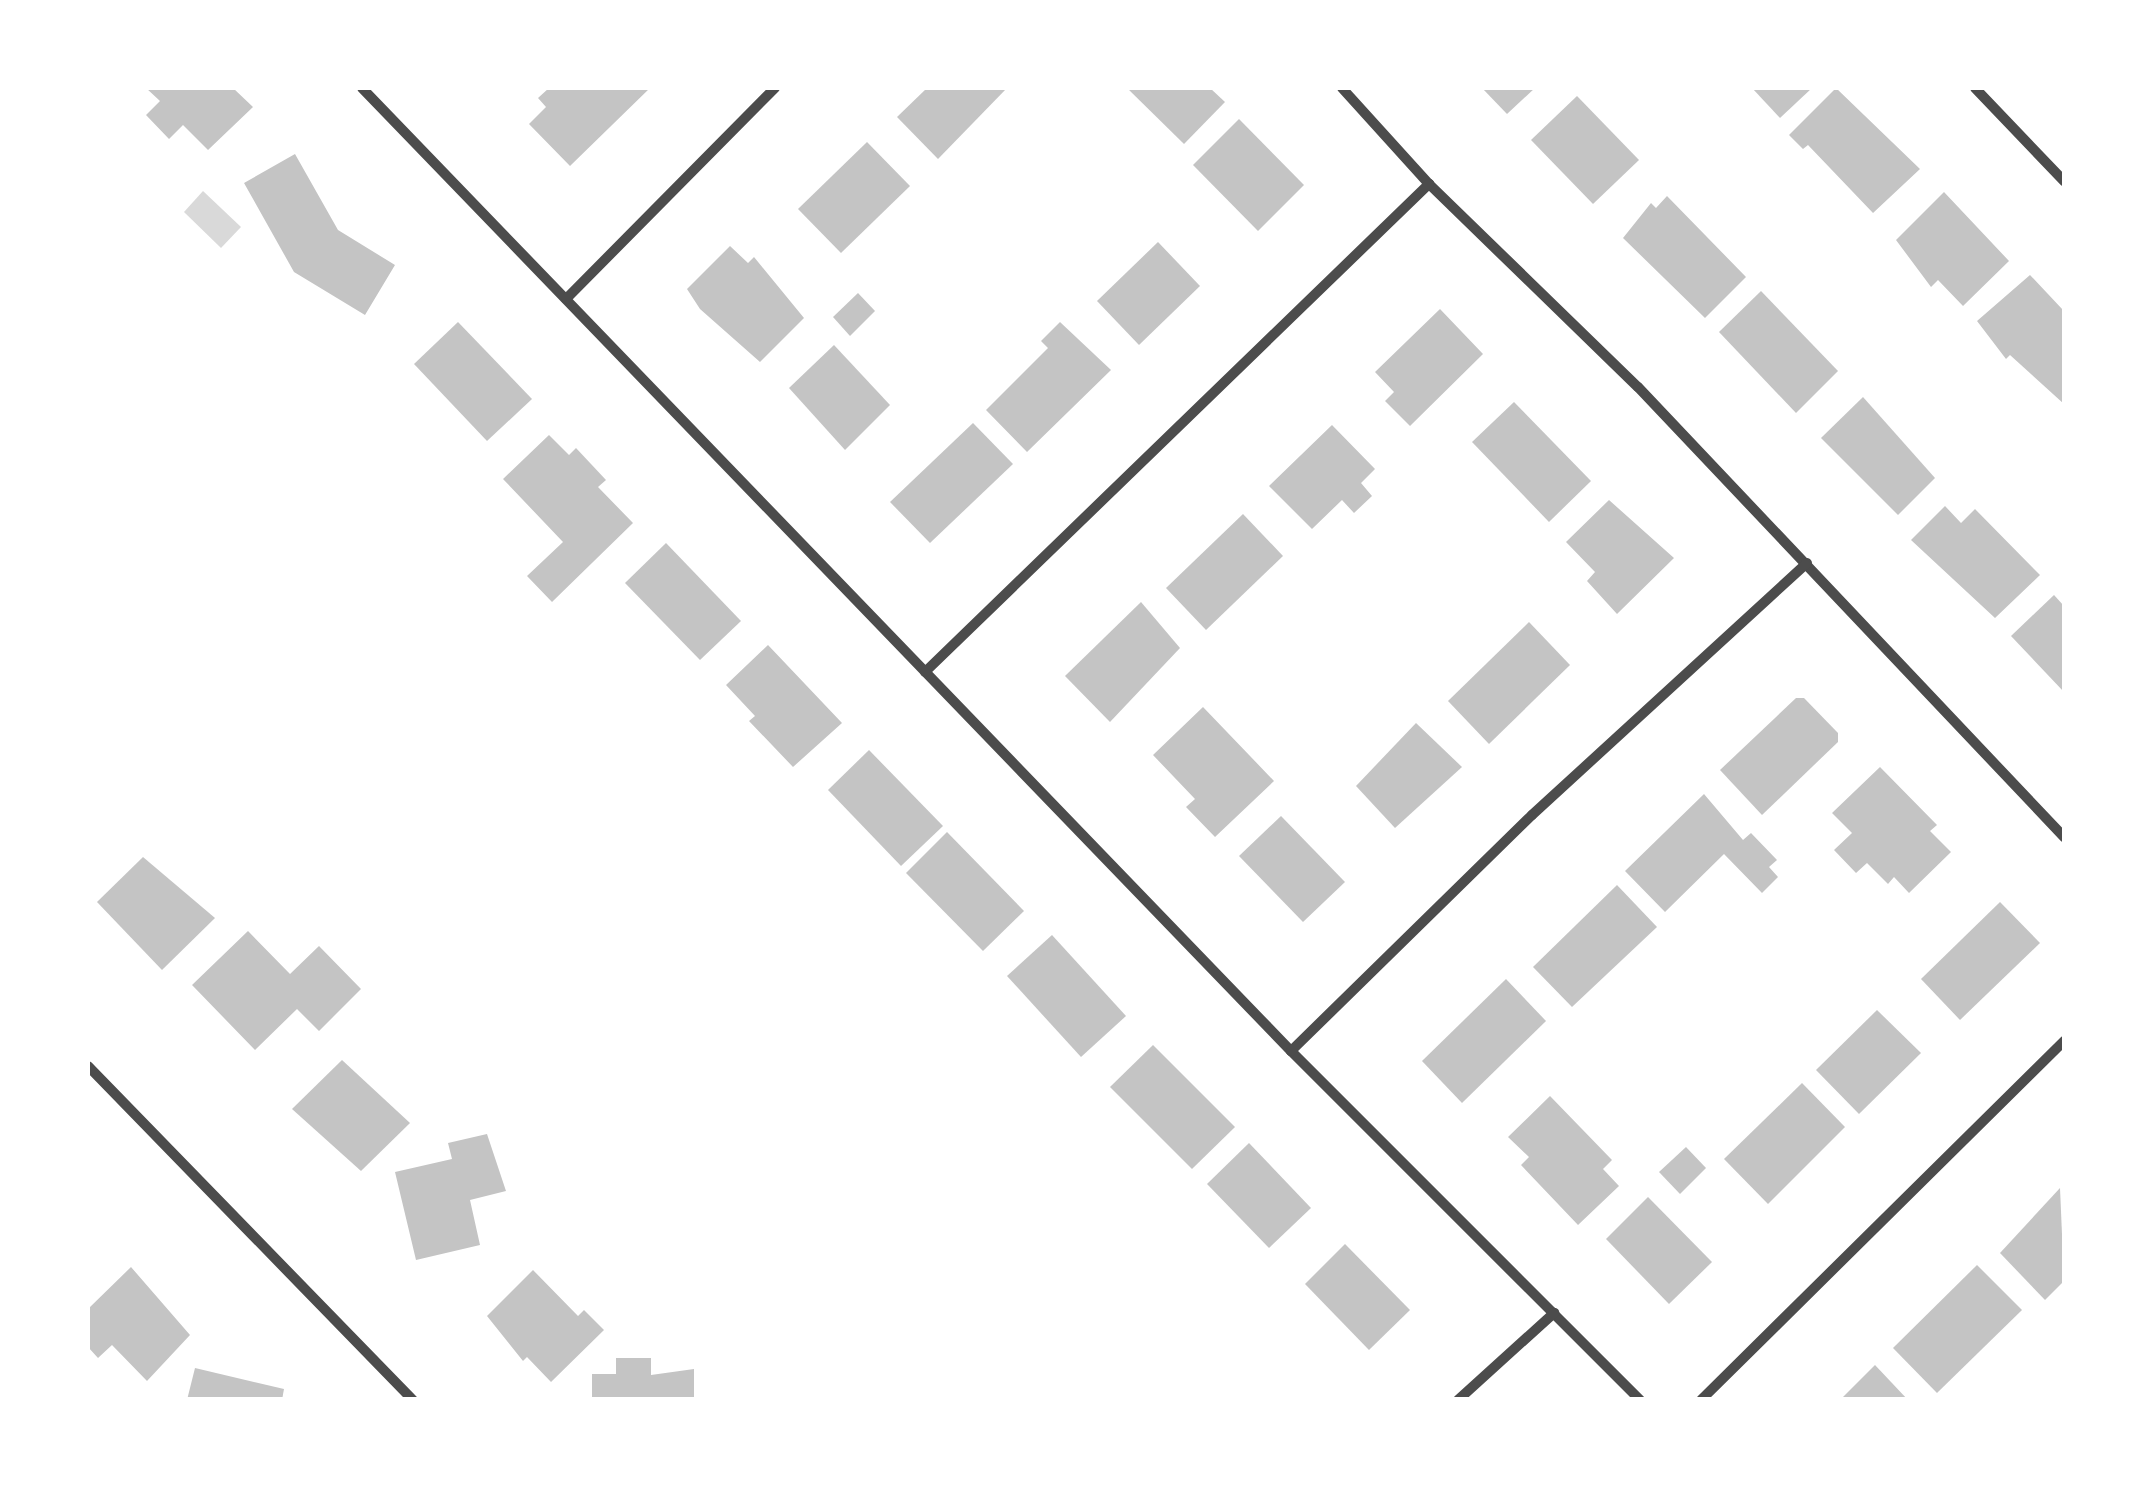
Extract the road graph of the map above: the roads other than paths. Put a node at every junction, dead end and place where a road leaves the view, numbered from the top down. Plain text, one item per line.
1 (362, 88) edge
2 (776, 88) edge
3 (1342, 88) edge
4 (1975, 88) edge
5 (2064, 180) edge
6 (1428, 184) junction
7 (566, 299) junction
8 (1807, 563) junction
9 (925, 672) junction
10 (2064, 837) edge
11 (2064, 1041) edge
12 (1290, 1051) junction
13 (88, 1066) edge
14 (1554, 1312) junction
15 (413, 1400) edge
16 (1458, 1400) edge
17 (1640, 1400) edge
18 (1701, 1400) edge

1 - 7 street
2 - 7 street
3 - 6 street
4 - 5 street
6 - 8 street
6 - 9 street
7 - 9 street
8 - 10 street
8 - 12 street
9 - 12 street
11 - 18 street
12 - 14 street
13 - 15 street
14 - 16 street
14 - 17 street

